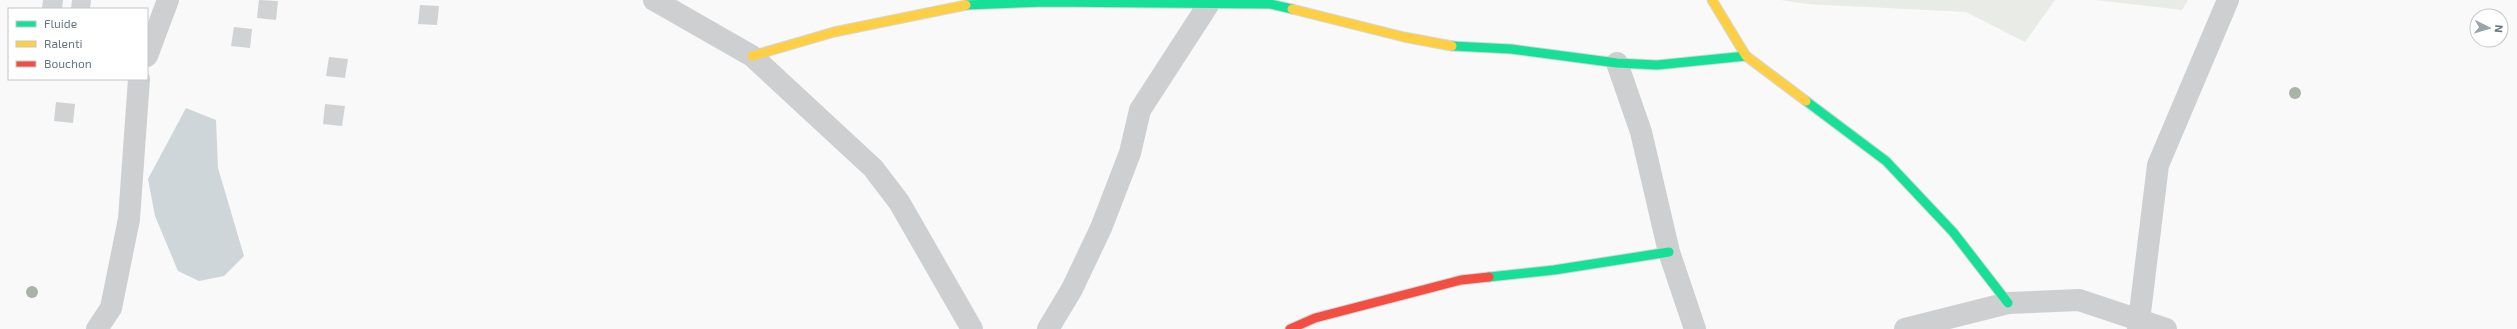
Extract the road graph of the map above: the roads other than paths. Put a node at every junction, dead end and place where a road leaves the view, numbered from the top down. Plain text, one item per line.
1 (168, 0) edge
2 (654, 0) edge
3 (1712, 0) edge
4 (2228, 0) edge
5 (1291, 4) edge
6 (1208, 5) junction
7 (148, 53) edge
8 (752, 56) junction
9 (1746, 56) junction
10 (1617, 62) junction
11 (139, 80) edge
12 (1669, 252) junction
13 (2008, 303) junction
14 (2139, 324) edge
15 (97, 329) edge
16 (972, 329) edge
17 (1048, 329) edge
18 (1290, 329) edge
19 (1695, 329) edge
20 (1906, 329) edge
21 (2166, 329) edge

1 - 7 street
2 - 8 street
3 - 9 street
4 - 14 street
5 - 6 street
5 - 10 street
6 - 8 street
6 - 17 street
8 - 16 street
9 - 10 street
9 - 13 street
10 - 12 street
11 - 15 street
12 - 18 street
12 - 19 street
13 - 14 street
13 - 20 street
14 - 21 street

